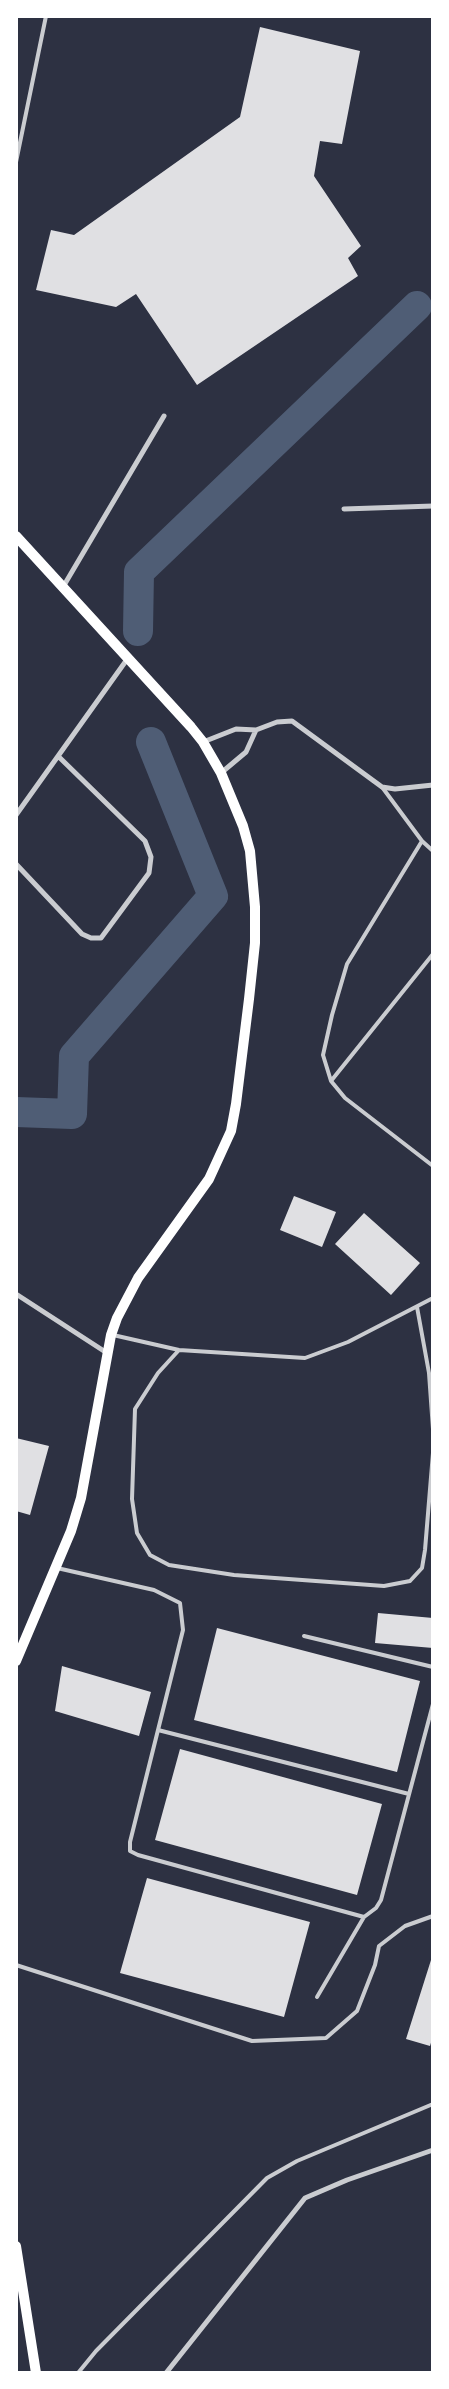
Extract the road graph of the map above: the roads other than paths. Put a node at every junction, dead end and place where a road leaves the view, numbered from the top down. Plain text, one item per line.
1 (46, 16) edge
2 (16, 162) edge
3 (164, 416) dead end
4 (433, 506) edge
5 (344, 509) dead end
6 (16, 536) edge
7 (63, 587) junction
8 (128, 658) junction
9 (256, 730) junction
10 (203, 742) junction
11 (59, 757) junction
12 (222, 773) junction
13 (433, 785) edge
14 (382, 786) junction
15 (16, 815) edge
16 (422, 841) junction
17 (433, 851) edge
18 (16, 864) edge
19 (433, 954) edge
20 (331, 1081) junction
21 (433, 1166) edge
22 (16, 1294) edge
23 (433, 1298) edge
24 (418, 1306) junction
25 (111, 1335) junction
26 (179, 1350) junction
27 (108, 1354) junction
28 (433, 1429) edge
29 (433, 1453) edge
30 (56, 1568) junction
31 (304, 1636) dead end
32 (16, 1661) edge
33 (433, 1667) edge
34 (433, 1704) edge
35 (158, 1730) junction
36 (409, 1794) junction
37 (433, 1916) edge
38 (364, 1917) junction
39 (16, 1965) edge
40 (317, 1997) dead end
41 (433, 2104) edge
42 (433, 2150) edge
43 (17, 2251) edge
44 (36, 2373) edge
45 (78, 2373) edge
46 (166, 2373) edge

1 - 2 lane
3 - 7 street
4 - 5 street
6 - 7 main road
7 - 8 main road
8 - 10 main road
8 - 11 street
9 - 10 street
9 - 12 street
9 - 14 street
10 - 12 main road
11 - 15 street
11 - 18 street
12 - 25 main road
13 - 14 street
14 - 16 lane
16 - 17 lane
16 - 20 lane
19 - 20 lane
20 - 21 lane
22 - 27 street
23 - 24 lane
24 - 26 lane
24 - 28 lane
25 - 26 lane
25 - 27 main road
26 - 29 lane
27 - 30 main road
30 - 32 main road
30 - 35 lane
31 - 33 lane
34 - 36 lane
35 - 36 lane
35 - 38 lane
36 - 38 lane
37 - 39 lane
38 - 40 lane
41 - 45 lane
42 - 46 street
43 - 44 main road

